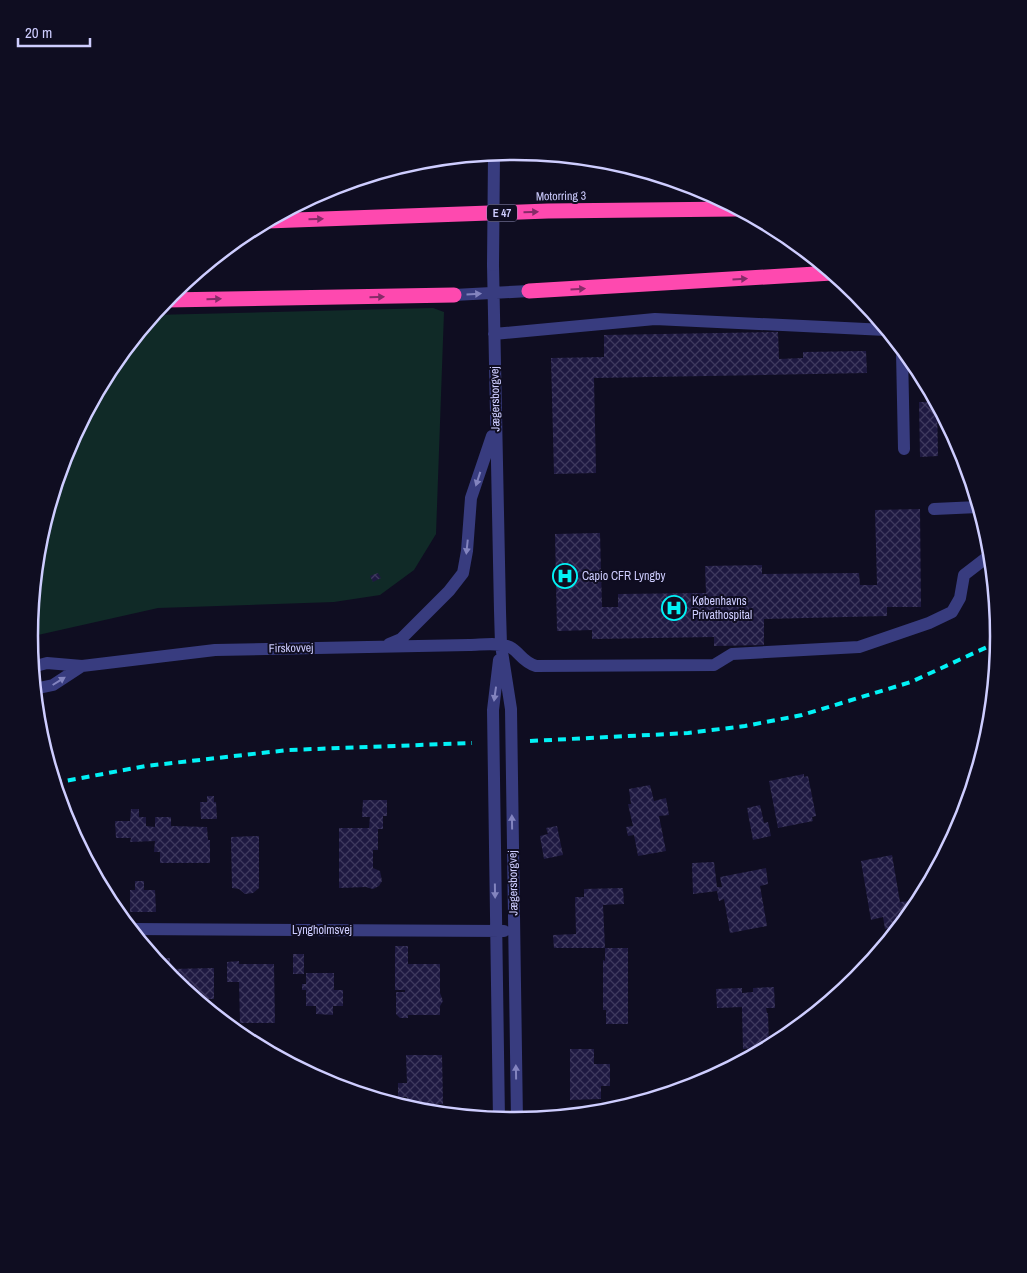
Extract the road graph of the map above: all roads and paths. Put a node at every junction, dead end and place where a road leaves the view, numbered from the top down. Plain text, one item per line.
1 (494, 161) edge
2 (722, 209) edge
3 (283, 220) edge
4 (821, 274) edge
5 (529, 292) joint
6 (493, 293) junction
7 (454, 295) joint
8 (177, 300) edge
9 (877, 330) edge
10 (494, 334) junction
11 (902, 363) edge
12 (495, 426) junction
13 (904, 449) dead end
14 (971, 507) edge
15 (934, 509) dead end
16 (983, 561) edge
17 (501, 645) junction
18 (381, 646) junction
19 (39, 665) edge
20 (82, 666) junction
21 (41, 688) edge
22 (139, 929) edge
23 (496, 931) junction
24 (514, 931) junction
25 (499, 1112) edge
26 (516, 1112) edge

1 - 6 street, Jægersborgvej, bridge
3 -> 2 highway, Motorring 3 / E 47
5 -> 4 highway
5 - 6 street
7 -> 6 street
6 - 10 street, Jægersborgvej
8 -> 7 highway
9 - 10 street
10 - 12 street, Jægersborgvej
11 - 13 street
12 - 17 street, Jægersborgvej
12 -> 18 street
14 - 15 street
16 - 17 street
17 - 18 street, Firskovvej
17 -> 23 street, Jægersborgvej
24 -> 17 street, Jægersborgvej
18 - 20 street, Firskovvej
19 - 20 street, Firskovvej
21 -> 20 street, Firskovvej
22 - 23 street, Lyngholmsvej
23 - 24 street, Lyngholmsvej
23 - 25 street, Jægersborgvej
26 -> 24 street, Jægersborgvej

